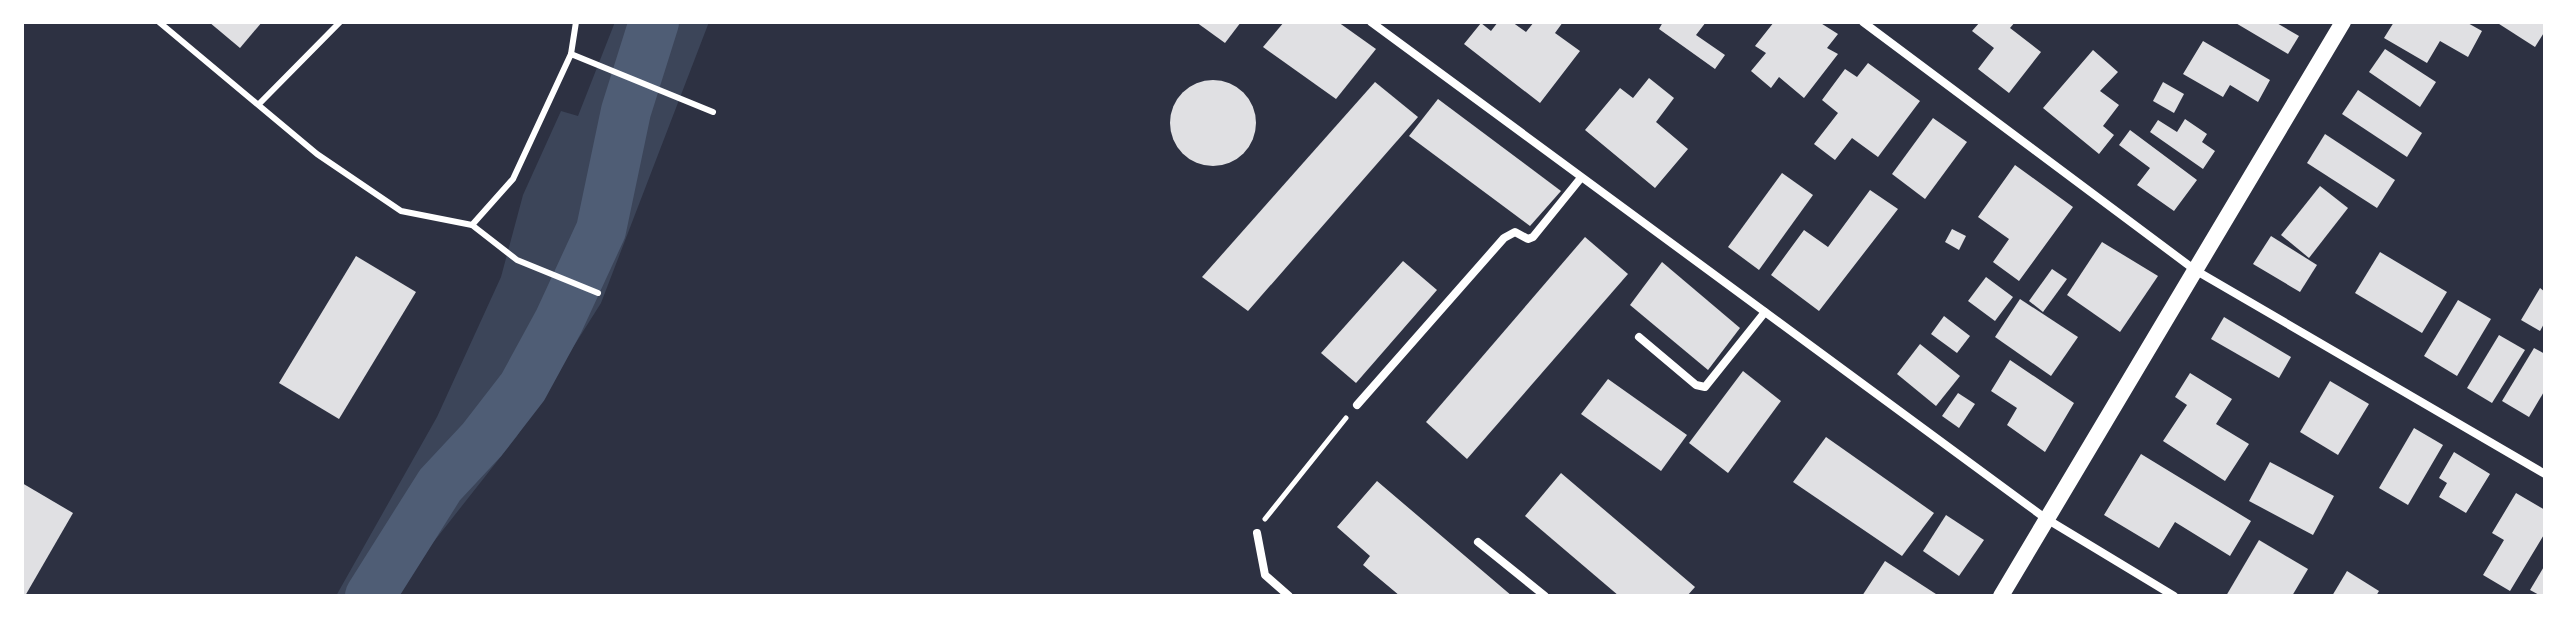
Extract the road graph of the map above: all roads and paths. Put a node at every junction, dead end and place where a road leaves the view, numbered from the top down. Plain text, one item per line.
1 (159, 22) edge
2 (340, 22) edge
3 (576, 22) edge
4 (1371, 22) edge
5 (1863, 22) edge
6 (2343, 22) edge
7 (571, 54) junction
8 (259, 104) junction
9 (713, 112) dead end
10 (1580, 179) junction
11 (472, 225) junction
12 (2195, 270) junction
13 (598, 293) dead end
14 (1765, 312) junction
15 (1639, 337) dead end
16 (1357, 405) joint
17 (2545, 474) edge
18 (2045, 518) junction
19 (1257, 533) joint
20 (1478, 542) dead end
21 (1289, 596) edge
22 (1545, 596) edge
23 (2001, 596) edge
24 (2174, 596) edge

1 - 8 lane
2 - 8 lane
3 - 7 lane
4 - 10 street
5 - 12 street
6 - 12 main road
7 - 9 lane
7 - 11 lane
8 - 11 lane
10 - 14 street
10 - 16 street
11 - 13 lane
12 - 17 street
12 - 18 main road
14 - 15 street
14 - 18 street
16 - 19 path
18 - 23 main road
18 - 24 street
19 - 21 street
20 - 22 street

